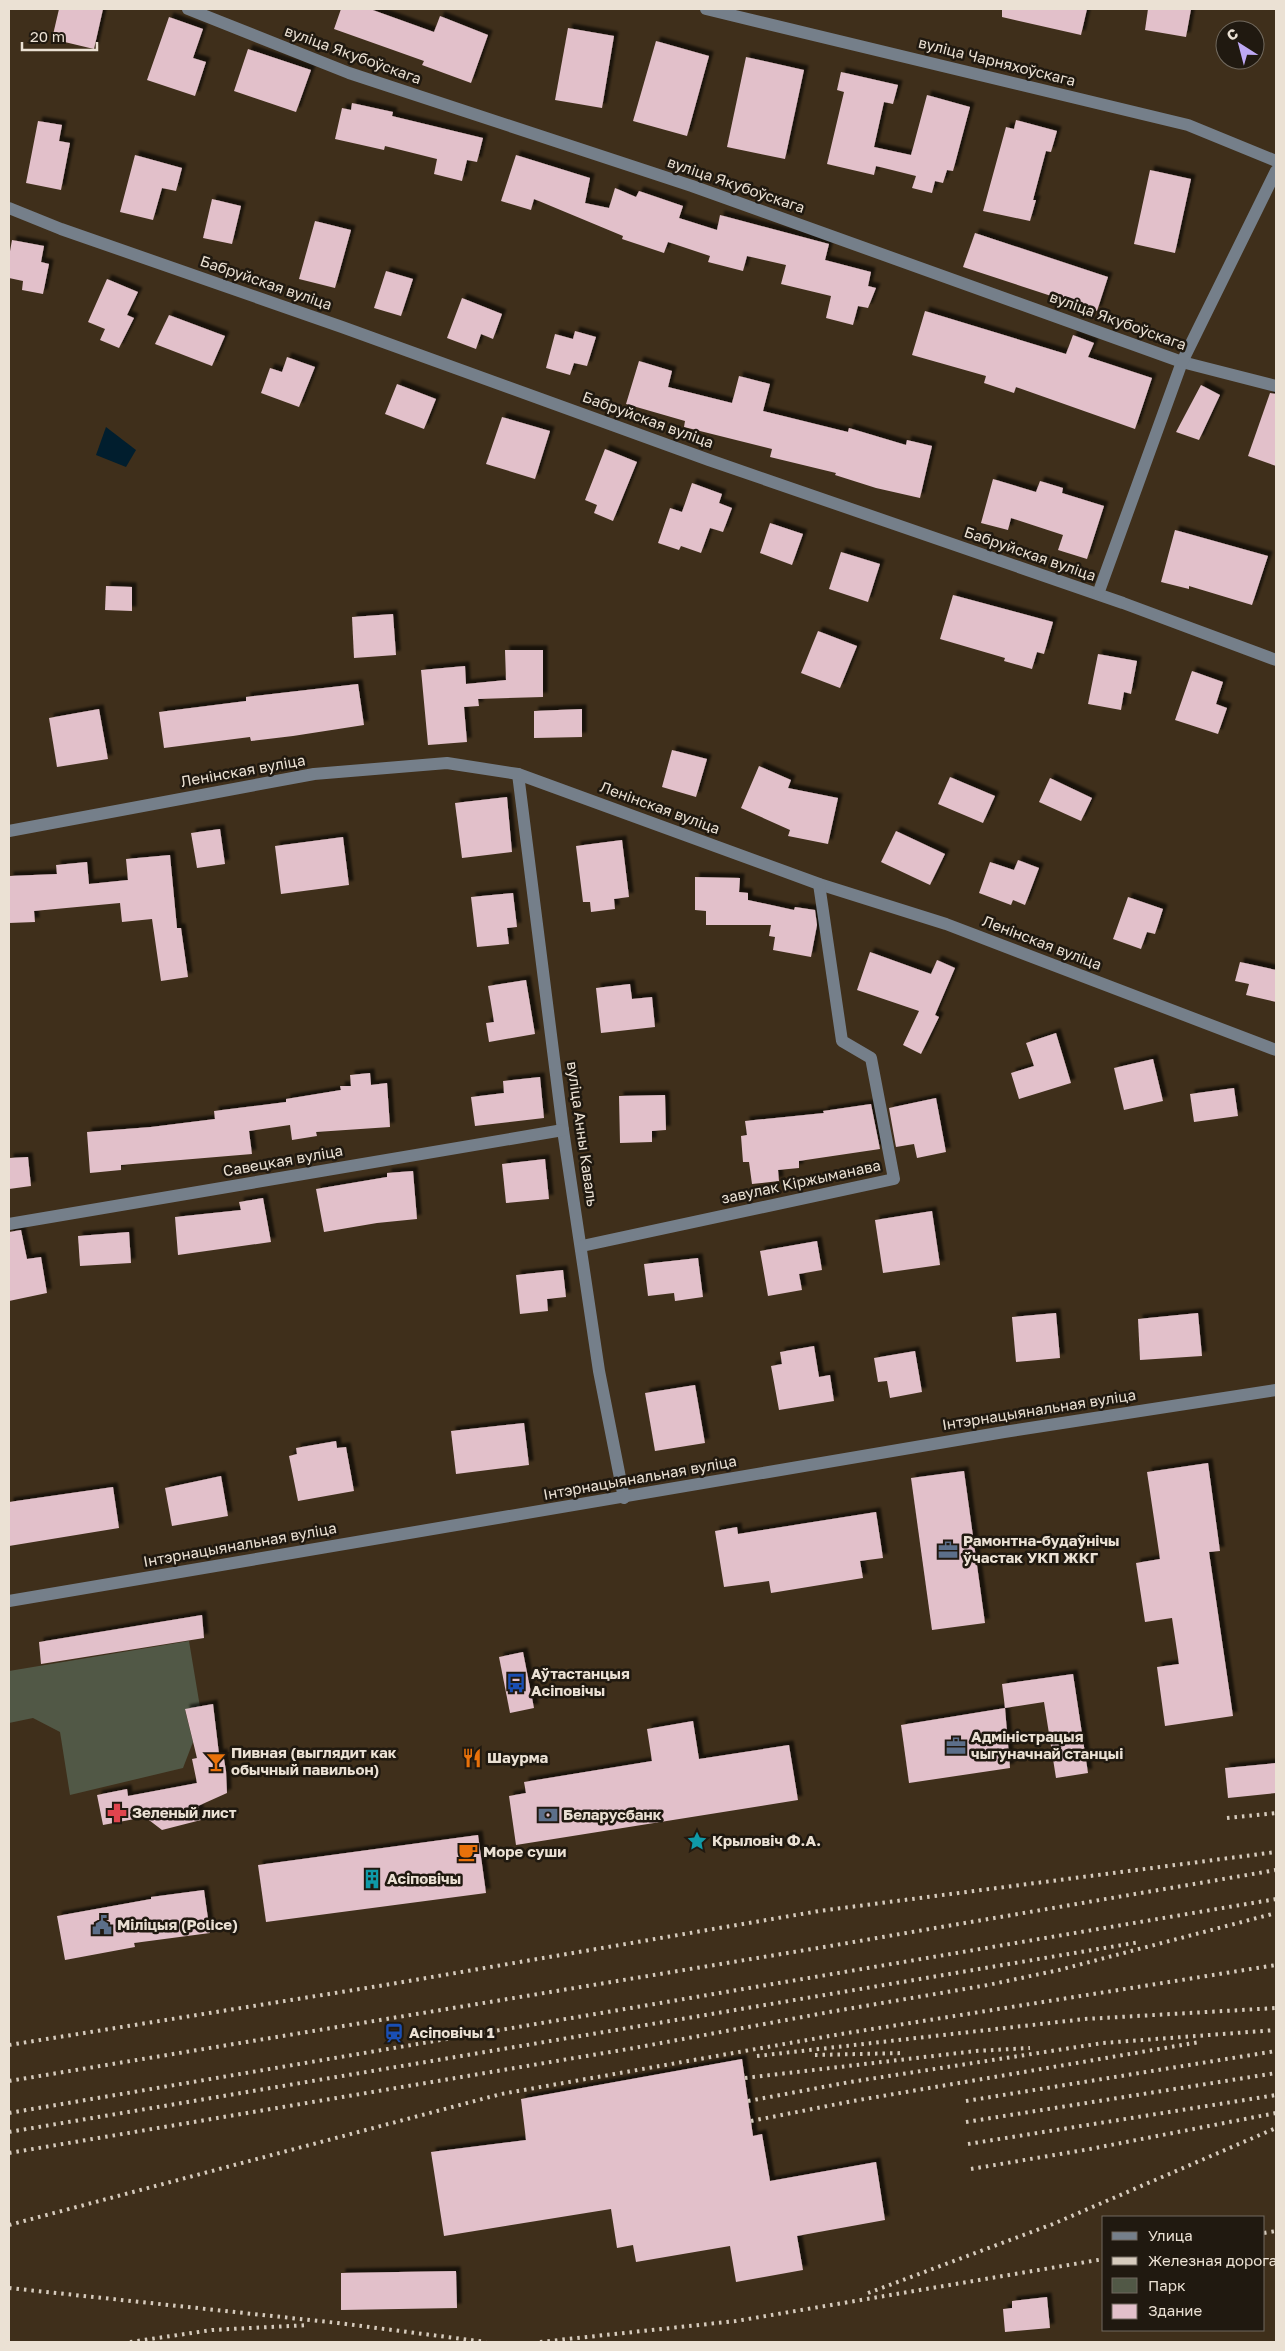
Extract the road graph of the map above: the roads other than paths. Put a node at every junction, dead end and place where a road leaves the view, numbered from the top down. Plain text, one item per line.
1 (188, 9) edge
2 (706, 9) edge
3 (1276, 161) edge
4 (1276, 171) edge
5 (9, 208) edge
6 (1182, 362) junction
7 (1276, 386) edge
8 (1098, 594) junction
9 (1276, 660) edge
10 (518, 774) junction
11 (9, 831) edge
12 (819, 884) junction
13 (1276, 1050) edge
14 (563, 1130) junction
15 (9, 1224) edge
16 (582, 1246) junction
17 (1276, 1390) edge
18 (624, 1498) junction
19 (9, 1601) edge

1 - 6 street, вуліца Якубоўскага
2 - 3 street, вуліца Чарняхоўскага
4 - 6 street
5 - 8 street, Бабруйская вуліца
6 - 7 street, вуліца Якубоўскага
6 - 8 street
8 - 9 street, Бабруйская вуліца
10 - 11 street, Ленінская вуліца
10 - 12 street, Ленінская вуліца
10 - 14 street, вуліца Анны Каваль
12 - 13 street, Ленінская вуліца
12 - 16 street, завулак Кіржыманава
14 - 15 street, Савецкая вуліца
14 - 16 street, вуліца Анны Каваль
16 - 18 street, вуліца Анны Каваль
17 - 18 street, Інтэрнацыянальная вуліца
18 - 19 street, Інтэрнацыянальная вуліца

